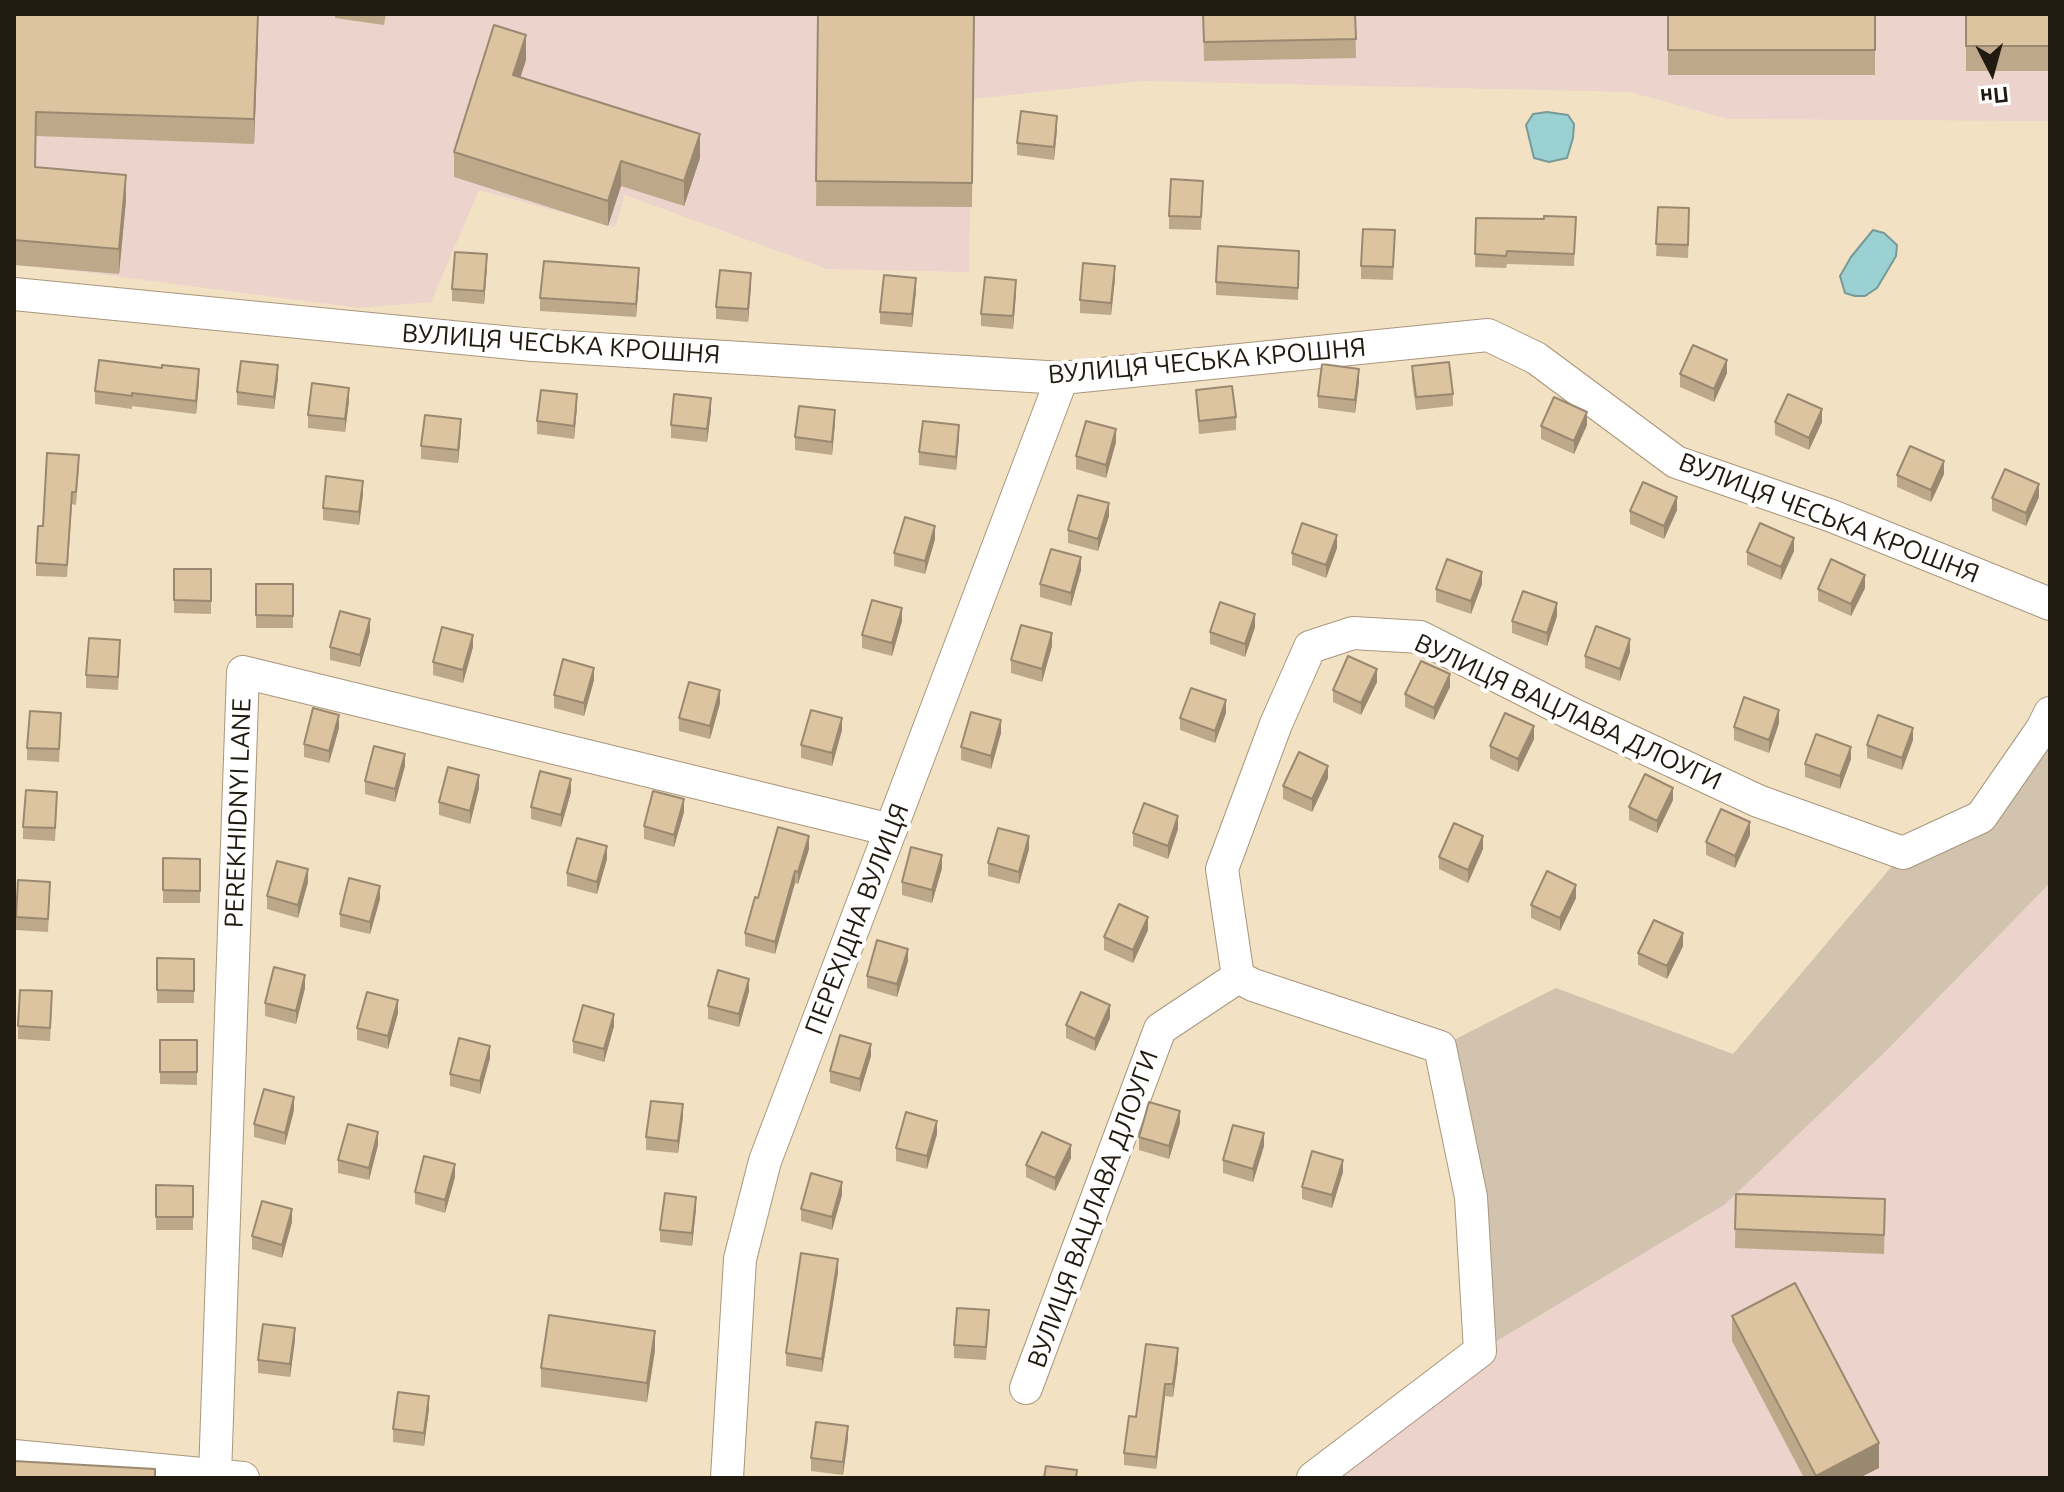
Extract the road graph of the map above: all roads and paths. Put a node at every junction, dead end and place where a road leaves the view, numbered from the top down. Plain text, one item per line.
1 (14, 294) edge
2 (1062, 378) junction
3 (2050, 604) edge
4 (2050, 713) edge
5 (891, 830) junction
6 (1238, 977) junction
7 (1026, 1388) dead end
8 (14, 1456) edge
9 (229, 1477) edge
10 (727, 1478) edge
11 (1313, 1478) edge

1 - 2 street, ВУЛИЦЯ ЧЕСЬКА КРОШНЯ
2 - 3 street, ВУЛИЦЯ ЧЕСЬКА КРОШНЯ
2 - 5 street, ПЕРЕХІДНА ВУЛИЦЯ
4 - 6 street, ВУЛИЦЯ ВАЦЛАВА ДЛОУГИ
5 - 9 street, PEREKHIDNYI LANE
5 - 10 street, ПЕРЕХІДНА ВУЛИЦЯ
6 - 7 street, ВУЛИЦЯ ВАЦЛАВА ДЛОУГИ
6 - 11 street
8 - 9 street

